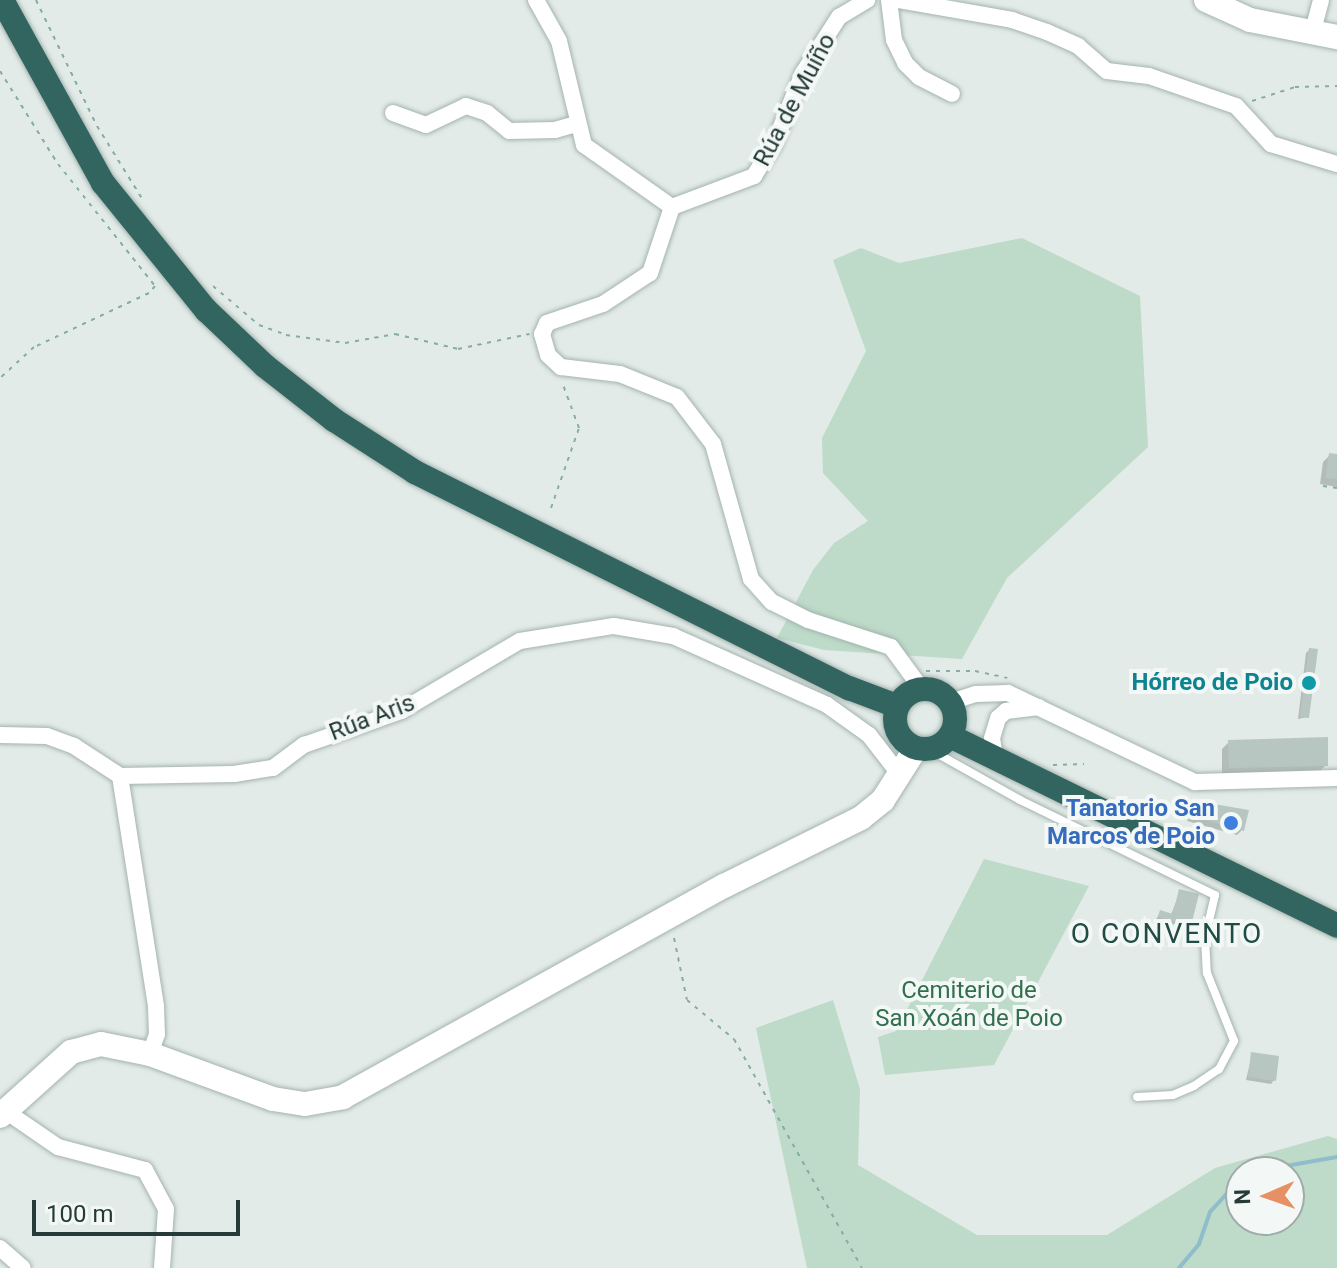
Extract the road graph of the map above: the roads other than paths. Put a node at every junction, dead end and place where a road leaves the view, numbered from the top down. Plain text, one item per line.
1 (2, 0) edge
2 (536, 0) edge
3 (867, 0) edge
4 (889, 0) edge
5 (899, 0) edge
6 (1206, 0) edge
7 (1321, 0) edge
8 (1312, 34) junction
9 (1337, 37) edge
10 (952, 94) dead end
11 (393, 113) dead end
12 (576, 124) junction
13 (1337, 164) edge
14 (672, 207) junction
15 (921, 688) junction
16 (951, 702) junction
17 (897, 706) junction
18 (1040, 706) junction
19 (0, 735) edge
20 (950, 736) junction
21 (922, 748) junction
22 (995, 759) junction
23 (900, 775) junction
24 (120, 776) junction
25 (1337, 778) edge
26 (1337, 926) edge
27 (150, 1054) junction
28 (1137, 1097) dead end
29 (4, 1114) edge
30 (0, 1248) edge
31 (23, 1268) edge
32 (162, 1268) edge

1 - 17 highway
2 - 12 street
3 - 14 street, Rúa de Muíño
4 - 10 street
5 - 13 street
6 - 8 street
7 - 8 street
8 - 9 street
11 - 12 street
12 - 14 street
14 - 15 street
15 - 16 highway
15 - 17 highway
16 - 18 street
16 - 20 highway
17 - 21 highway
18 - 22 street
18 - 25 street
19 - 24 street
20 - 21 highway
20 - 22 highway
21 - 23 street
21 - 28 lane
22 - 26 highway
23 - 24 street, Rúa Aris
23 - 27 street
24 - 27 street
27 - 29 street
29 - 32 street
30 - 31 street

